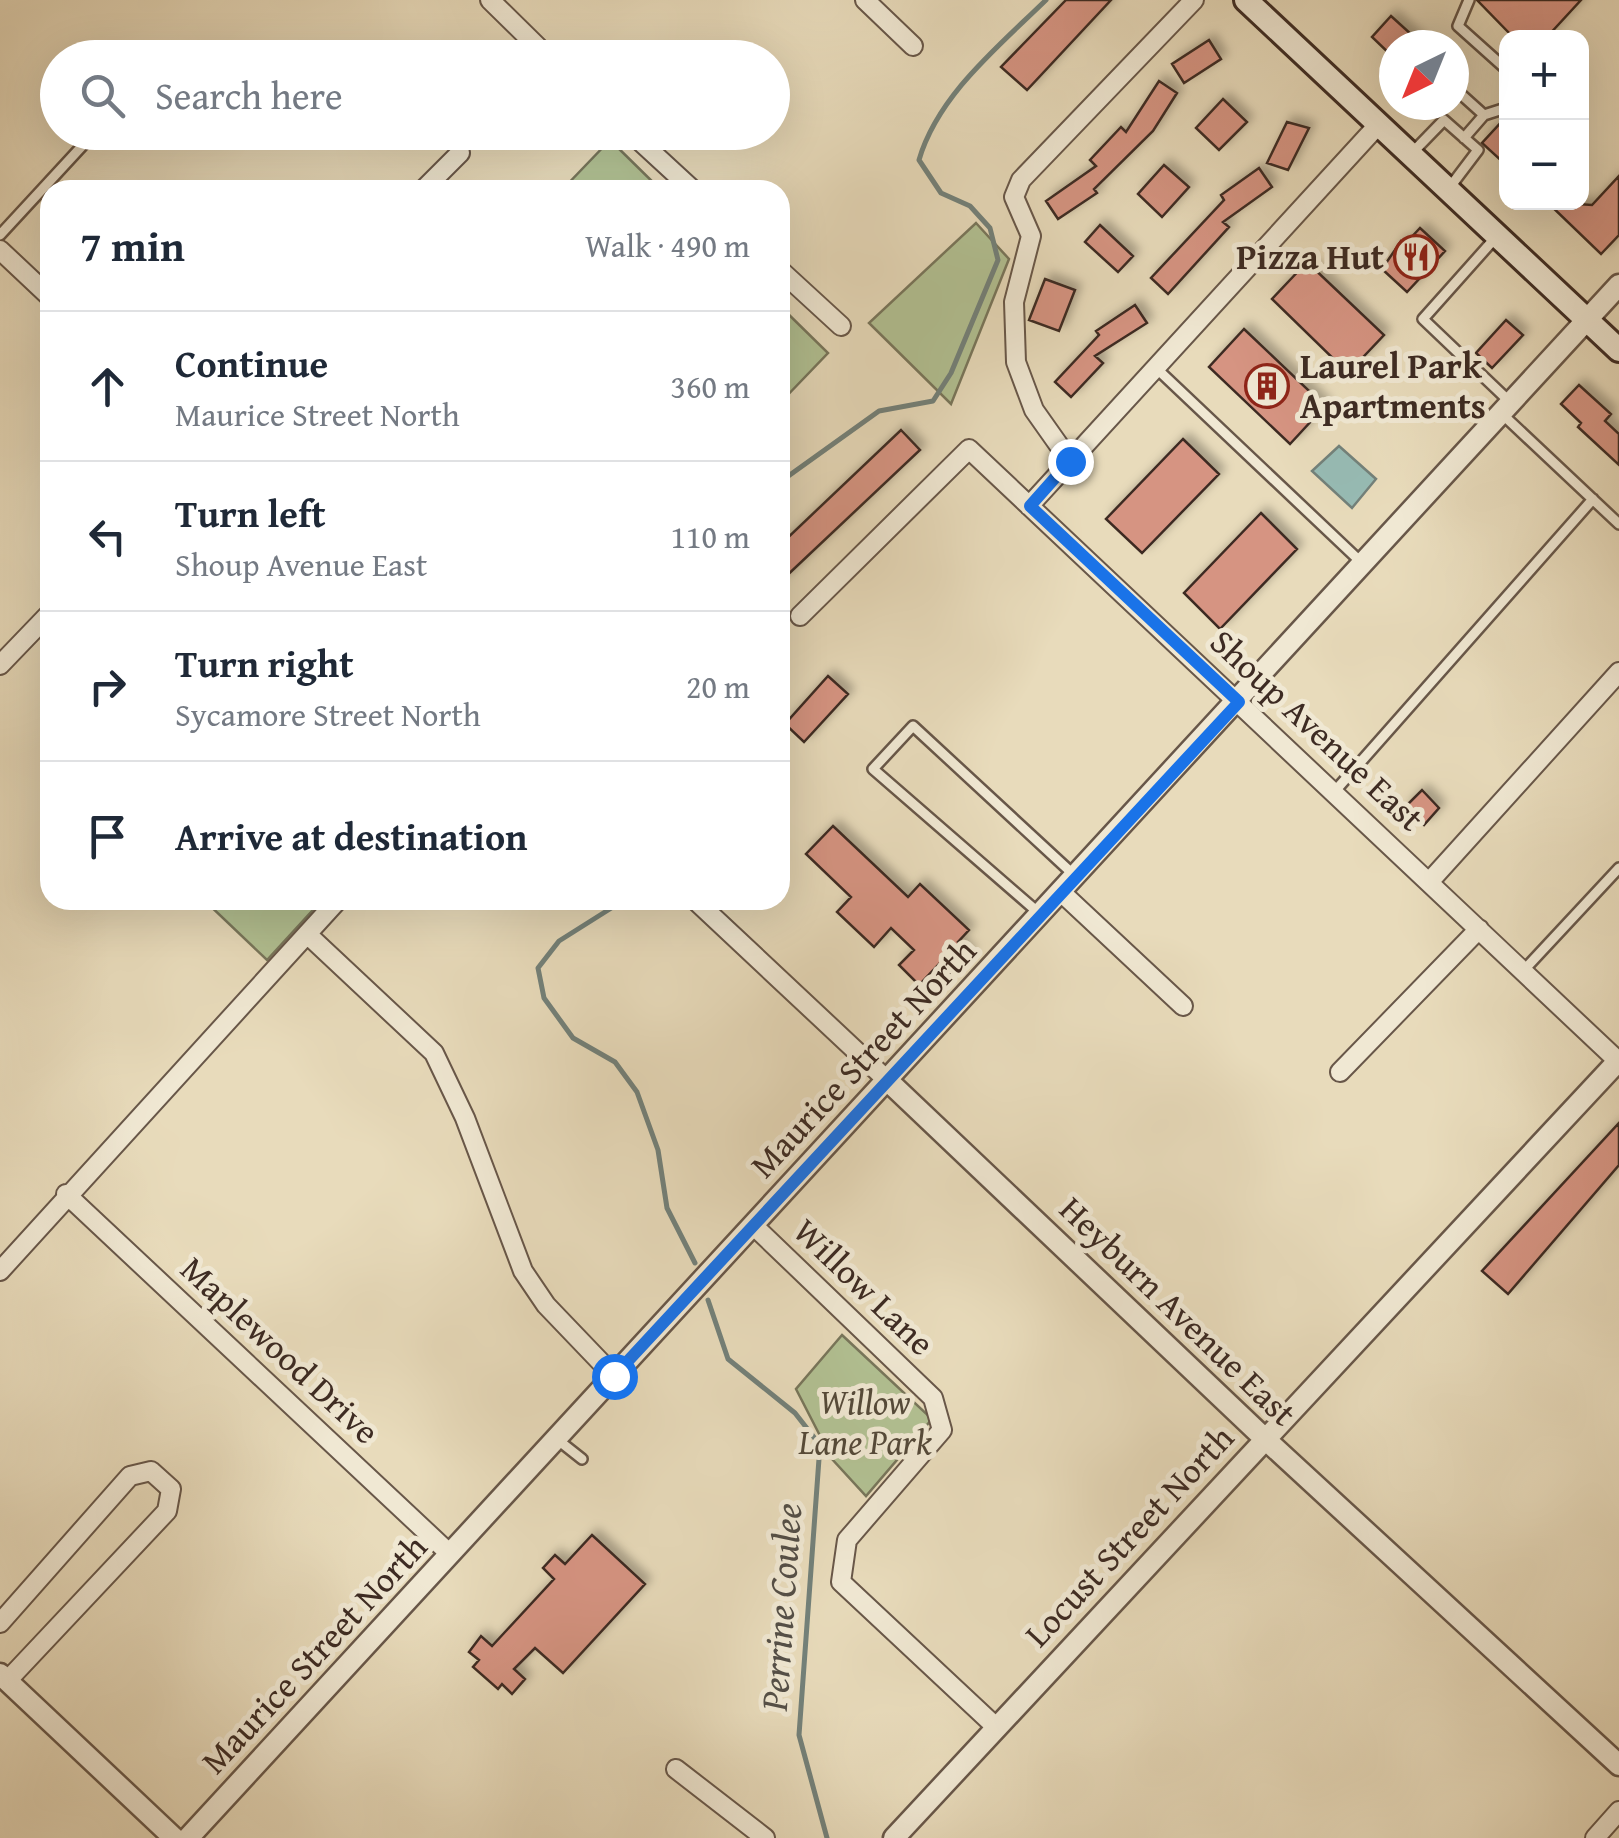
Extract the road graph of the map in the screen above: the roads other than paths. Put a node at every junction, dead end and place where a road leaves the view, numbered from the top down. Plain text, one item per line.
1 (490, 0) edge
2 (865, 0) edge
3 (1194, 0) edge
4 (1246, 0) edge
5 (1469, 0) edge
6 (531, 40) edge
7 (913, 46) dead end
8 (1499, 63) edge
9 (1469, 101) edge
10 (1499, 110) edge
11 (1484, 114) junction
12 (1378, 125) junction
13 (1464, 138) junction
14 (78, 150) edge
15 (650, 150) edge
16 (460, 153) dead end
17 (1410, 155) junction
18 (50, 180) edge
19 (433, 180) edge
20 (682, 180) edge
21 (1448, 189) junction
22 (40, 191) edge
23 (0, 235) edge
24 (1497, 236) junction
25 (0, 250) edge
26 (790, 279) edge
27 (1619, 284) edge
28 (40, 288) edge
29 (1586, 321) junction
30 (841, 326) dead end
31 (1619, 350) edge
32 (1155, 368) junction
33 (1505, 408) junction
34 (1070, 461) junction
35 (1592, 498) junction
36 (1030, 506) junction
37 (1619, 524) edge
38 (1362, 563) junction
39 (800, 616) dead end
40 (40, 623) edge
41 (0, 666) edge
42 (1619, 672) edge
43 (1239, 702) junction
44 (1335, 791) junction
45 (1619, 868) edge
46 (1430, 881) junction
47 (1068, 884) junction
48 (329, 910) edge
49 (705, 910) edge
50 (1040, 914) junction
51 (1480, 929) junction
52 (307, 934) junction
53 (1524, 970) junction
54 (1182, 1006) dead end
55 (1619, 1061) edge
56 (1340, 1072) dead end
57 (886, 1080) junction
58 (66, 1194) junction
59 (753, 1225) junction
60 (0, 1271) edge
61 (614, 1376) junction
62 (556, 1438) junction
63 (1264, 1438) junction
64 (582, 1459) dead end
65 (450, 1554) junction
66 (0, 1623) edge
67 (4, 1678) edge
68 (996, 1727) junction
69 (1619, 1765) edge
70 (676, 1769) dead end
71 (1619, 1812) edge
72 (174, 1838) edge
73 (188, 1838) edge
74 (765, 1838) edge
75 (894, 1838) edge
76 (1595, 1838) edge

1 - 6 street
2 - 7 street
3 - 34 street
4 - 12 main road
5 - 8 lane
9 - 11 lane
10 - 11 lane
11 - 13 lane
12 - 17 main road
12 - 32 street
13 - 17 lane
13 - 21 lane
14 - 18 lane
15 - 20 street
16 - 19 street
17 - 21 main road
21 - 24 main road
22 - 23 lane
24 - 29 main road
24 - 33 lane
25 - 28 street
26 - 30 street
27 - 29 street, Maurice Street North
29 - 31 main road
29 - 33 street, Maurice Street North
32 - 34 street
32 - 38 lane
33 - 35 lane
33 - 38 street, Maurice Street North
34 - 36 street
35 - 37 lane
35 - 44 lane
36 - 39 street, Shoup Avenue East
36 - 43 street, Shoup Avenue East
38 - 43 street, Maurice Street North
40 - 41 street
42 - 46 street
43 - 44 street, Shoup Avenue East
43 - 47 street, Maurice Street North
44 - 46 street, Shoup Avenue East
45 - 53 lane
46 - 51 street, Shoup Avenue East
47 - 50 street, Maurice Street North
47 - 50 lane
47 - 54 street
48 - 52 street
49 - 57 street, Heyburn Avenue East
50 - 57 street, Maurice Street North
51 - 53 street, Shoup Avenue East
51 - 56 street
52 - 58 street
52 - 61 street
53 - 55 street, Shoup Avenue East
55 - 63 street, Locust Street North
57 - 59 street, Maurice Street North
57 - 63 street, Heyburn Avenue East
58 - 60 street
58 - 65 street, Maplewood Drive
59 - 61 street, Maurice Street North
59 - 68 street, Willow Lane
61 - 62 street, Maurice Street North
62 - 64 lane
62 - 65 street, Maurice Street North
63 - 68 street, Locust Street North
63 - 69 street, Heyburn Avenue East
65 - 73 street, Maurice Street North
66 - 67 street
67 - 72 street
68 - 75 street, Locust Street North
70 - 74 street
71 - 76 street

